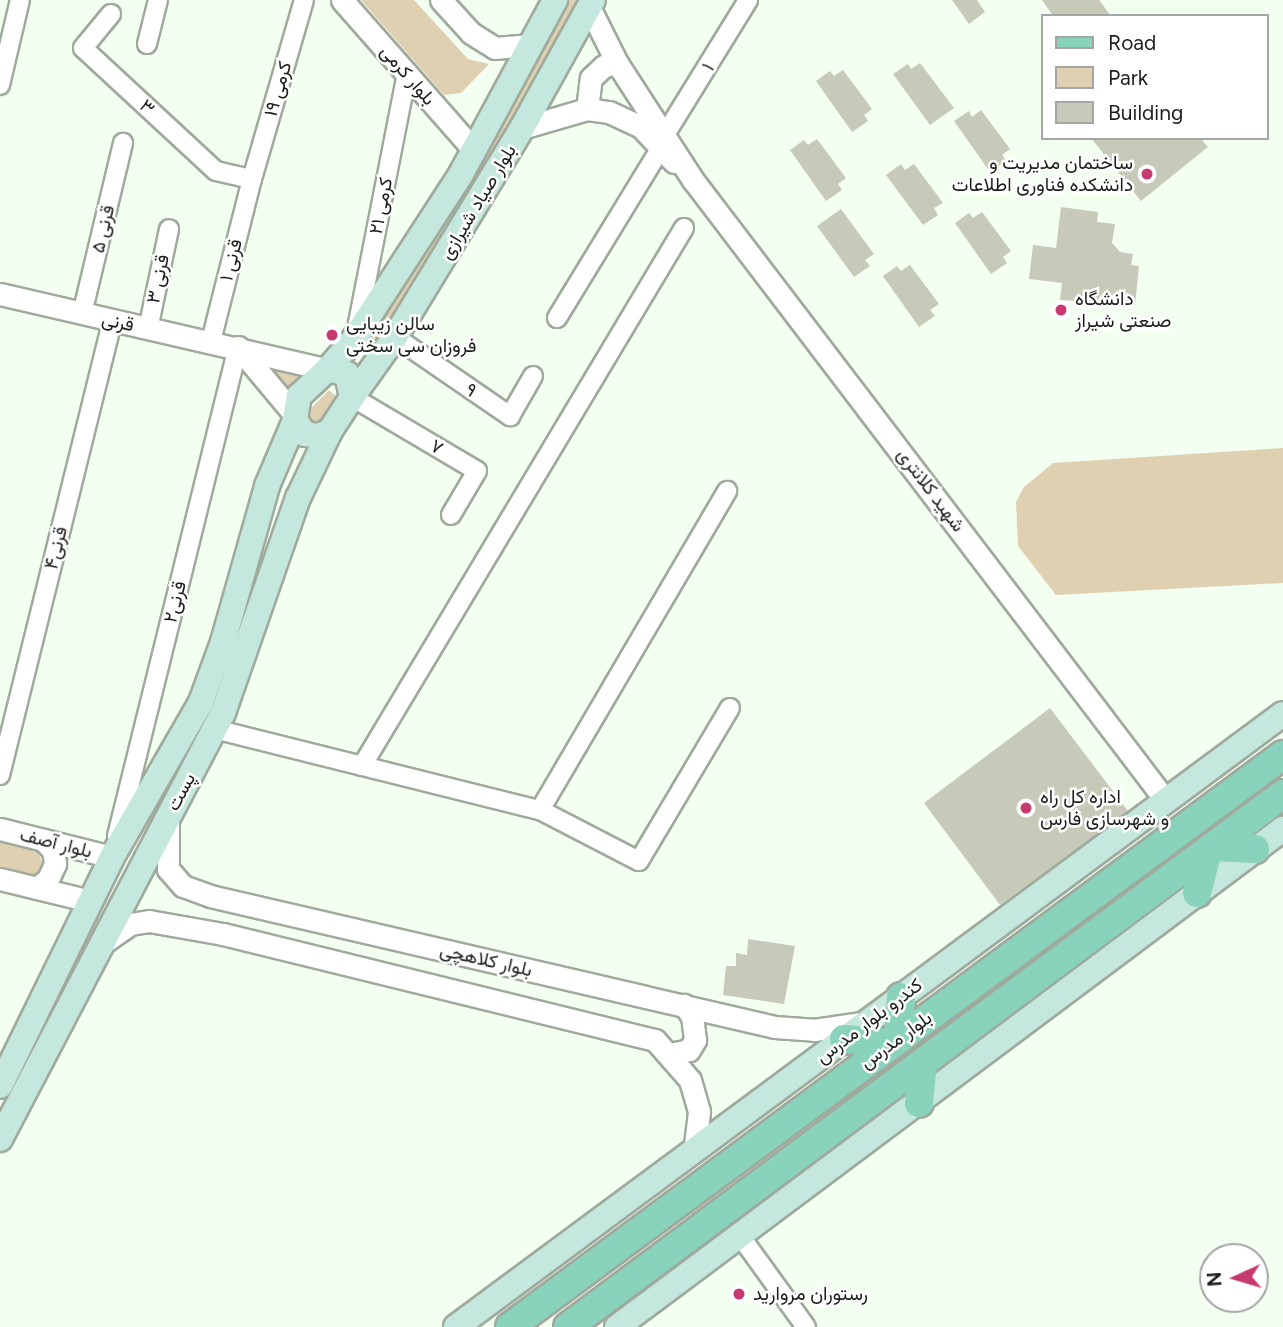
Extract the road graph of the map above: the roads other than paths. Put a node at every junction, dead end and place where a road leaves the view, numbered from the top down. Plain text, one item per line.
1 (158, 0) edge
2 (304, 0) edge
3 (342, 0) edge
4 (441, 0) edge
5 (555, 0) edge
6 (748, 0) edge
7 (19, 1) edge
8 (591, 3) edge
9 (111, 14) dead end
10 (147, 44) dead end
11 (531, 45) junction
12 (617, 63) junction
13 (407, 74) junction
14 (0, 85) edge
15 (587, 109) junction
16 (522, 128) junction
17 (663, 141) junction
18 (123, 143) dead end
19 (474, 150) junction
20 (252, 179) junction
21 (684, 228) dead end
22 (169, 229) dead end
23 (0, 294) edge
24 (82, 314) junction
25 (557, 318) dead end
26 (112, 322) junction
27 (148, 328) junction
28 (355, 339) junction
29 (211, 341) junction
30 (238, 347) junction
31 (388, 347) junction
32 (326, 369) junction
33 (533, 376) dead end
34 (352, 397) junction
35 (295, 417) junction
36 (330, 431) junction
37 (267, 486) junction
38 (727, 491) dead end
39 (298, 498) junction
40 (451, 515) dead end
41 (730, 708) dead end
42 (1283, 714) edge
43 (214, 729) junction
44 (1283, 755) edge
45 (362, 766) junction
46 (0, 775) edge
47 (1283, 794) edge
48 (1166, 801) junction
49 (540, 810) junction
50 (169, 814) junction
51 (0, 829) edge
52 (1283, 829) edge
53 (43, 840) junction
54 (1210, 849) junction
55 (1255, 849) junction
56 (111, 857) junction
57 (0, 879) edge
58 (37, 888) junction
59 (1197, 893) junction
60 (220, 898) junction
61 (90, 901) junction
62 (210, 931) junction
63 (103, 943) junction
64 (901, 997) junction
65 (684, 1005) junction
66 (36, 1013) junction
67 (868, 1022) junction
68 (61, 1027) junction
69 (844, 1040) junction
70 (895, 1041) junction
71 (669, 1054) junction
72 (923, 1062) junction
73 (0, 1086) edge
74 (868, 1103) junction
75 (913, 1107) junction
76 (0, 1139) edge
77 (694, 1151) junction
78 (643, 1228) junction
79 (741, 1237) junction
80 (665, 1255) junction
81 (456, 1327) edge
82 (510, 1327) edge
83 (568, 1327) edge
84 (617, 1327) edge
85 (806, 1327) edge

1 - 10 street
2 - 20 street, کرمی ۱۹
3 - 13 street, بلوار کرمی
4 - 11 street
5 - 11 main road, بلوار صیاد شیرازی
6 - 17 street, ۱
7 - 14 street
8 - 12 street
8 - 16 main road, بلوار صیاد شیرازی
9 - 20 street, ۳
11 - 19 main road, بلوار صیاد شیرازی
12 - 15 street
12 - 17 street
13 - 19 street, بلوار کرمی
13 - 28 street, کرمی ۲۱
15 - 16 street
15 - 17 street
16 - 31 main road, بلوار صیاد شیرازی
17 - 25 street, ۱
17 - 48 street, شهید کلانتری
18 - 24 street, قرنی ۵
19 - 28 main road, بلوار صیاد شیرازی
20 - 29 street, قرنی ۱
21 - 45 street
22 - 27 street, قرنی ۳
23 - 24 street, قرنی
24 - 26 street, قرنی
26 - 27 street, قرنی
26 - 46 street, قرنی۴
27 - 29 street, قرنی
28 - 31 main road
28 - 32 main road, بلوار صیاد شیرازی
29 - 30 street, قرنی
30 - 32 street, قرنی
30 - 35 street
30 - 56 street, قرنی۲
31 - 33 street, ۹
31 - 34 main road, بلوار صیاد شیرازی
32 - 34 main road
32 - 35 main road
34 - 36 main road
34 - 40 street, ۷
35 - 36 main road
35 - 37 main road, پست
36 - 39 main road, پست
37 - 39 main road
37 - 56 main road, پست
38 - 49 street
39 - 43 main road, پست
41 - 49 street
42 - 48 main road, کندرو بلوار مدرس
43 - 45 street
43 - 50 main road, پست
44 - 70 main road, بلوار مدرس
45 - 49 street
47 - 54 main road, بلوار مدرس
48 - 64 main road, کندرو بلوار مدرس
50 - 60 street, بلوار کلاهچی
50 - 63 main road, پست
51 - 53 street, بلوار آصف
52 - 55 main road
53 - 56 street, بلوار آصف
53 - 58 street
54 - 55 main road
54 - 59 main road
54 - 72 main road, بلوار مدرس
55 - 59 main road
56 - 61 main road, پست
57 - 58 street
58 - 61 street
59 - 75 main road
60 - 62 street
60 - 65 street, بلوار کلاهچی
61 - 66 main road, پست
62 - 63 street, بلوار کلاهچی
62 - 71 street, بلوار کلاهچی
63 - 68 main road, پست
64 - 67 main road, کندرو بلوار مدرس
64 - 70 main road
65 - 67 street, بلوار کلاهچی
65 - 71 street
66 - 68 main road
66 - 73 main road, پست
67 - 69 main road, کندرو بلوار مدرس
68 - 76 main road, پست
69 - 70 main road
69 - 77 main road, کندرو بلوار مدرس
70 - 78 main road, بلوار مدرس
71 - 77 street, بلوار کلاهچی
72 - 74 main road, بلوار مدرس
72 - 75 main road
74 - 75 main road
74 - 80 main road, بلوار مدرس
75 - 79 main road
77 - 81 main road, کندرو بلوار مدرس
78 - 80 main road
78 - 82 main road, بلوار مدرس
79 - 84 main road
79 - 85 street
80 - 83 main road, بلوار مدرس

